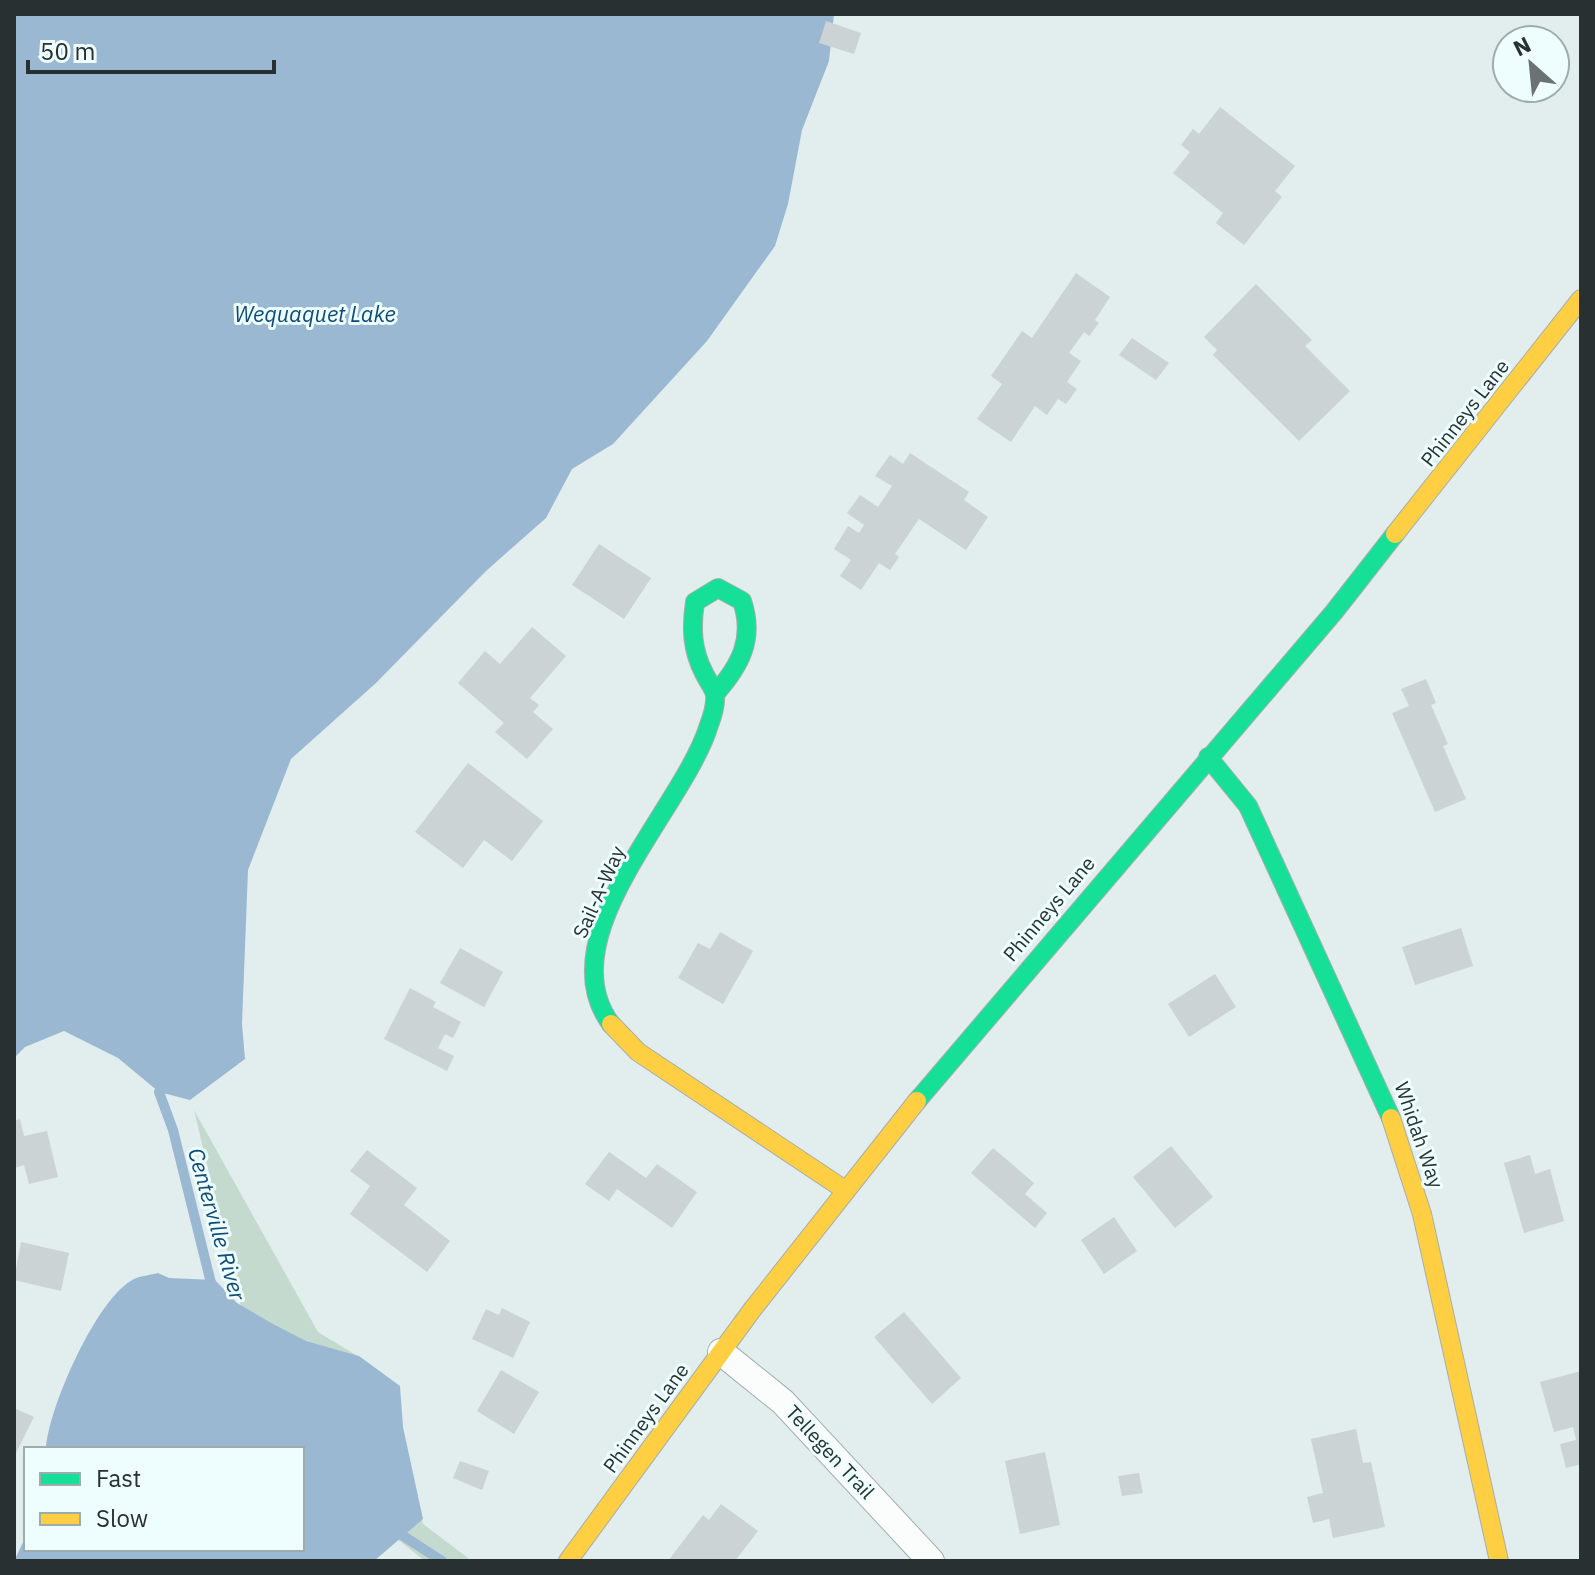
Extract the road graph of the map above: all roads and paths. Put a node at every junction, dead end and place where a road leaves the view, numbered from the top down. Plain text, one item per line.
1 (1581, 299) edge
2 (715, 694) junction
3 (1208, 757) junction
4 (845, 1190) junction
5 (721, 1352) junction
6 (568, 1561) edge
7 (931, 1561) edge
8 (1499, 1561) edge

1 - 3 street, Phinneys Lane
2 - 2 street, Sail-A-Way
2 - 4 street, Sail-A-Way
3 - 4 street, Phinneys Lane
3 - 8 street, Whidah Way
4 - 5 street, Phinneys Lane
5 - 6 street, Phinneys Lane
5 - 7 street, Tellegen Trail

